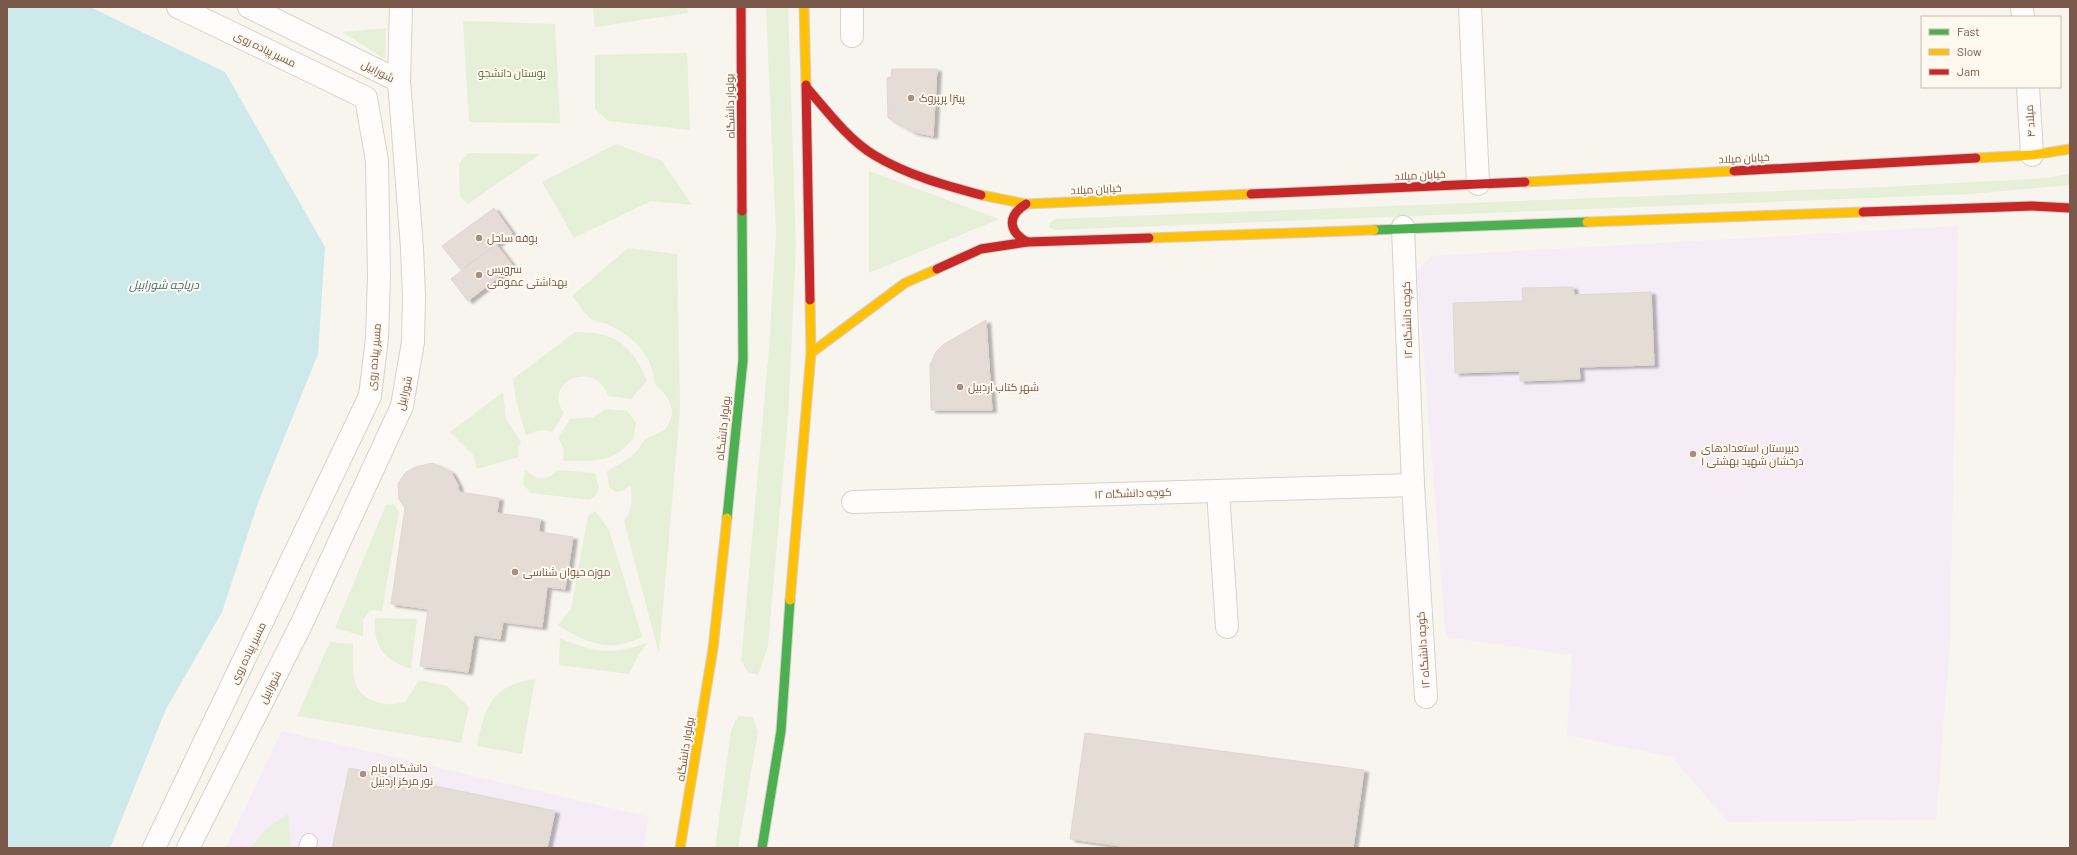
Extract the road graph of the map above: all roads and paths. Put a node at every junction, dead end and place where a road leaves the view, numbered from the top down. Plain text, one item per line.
1 (178, 7) edge
2 (249, 7) edge
3 (401, 7) edge
4 (741, 7) edge
5 (804, 7) edge
6 (852, 7) edge
7 (1470, 7) edge
8 (852, 36) dead end
9 (399, 81) junction
10 (806, 88) junction
11 (2028, 88) edge
12 (2070, 149) edge
13 (2032, 155) junction
14 (1478, 184) junction
15 (1026, 204) junction
16 (2070, 208) edge
17 (1404, 227) junction
18 (1027, 242) junction
19 (811, 353) junction
20 (1413, 485) junction
21 (1218, 491) junction
22 (853, 502) dead end
23 (1227, 627) dead end
24 (1426, 696) dead end
25 (154, 848) edge
26 (188, 848) edge
27 (680, 848) edge
28 (762, 848) edge

1 - 25 street, مسیر پیاده روی
2 - 9 street, شورابیل
3 - 9 street
4 - 27 street, بولوار دانشگاه
5 - 10 street
6 - 8 street
7 - 14 street
9 - 26 street, شورابیل
10 - 15 street, خیابان میلاد
10 - 19 street
11 - 13 street, میلاد ۴
12 - 13 street, خیابان میلاد
13 - 14 street, خیابان میلاد
14 - 15 street, خیابان میلاد
15 - 18 street
16 - 17 street
17 - 18 street
17 - 20 street, کوچه دانشگاه ۱۲
18 - 19 street
19 - 28 street
20 - 21 street, کوچه دانشگاه ۱۲
20 - 24 street, کوچه دانشگاه ۱۲
21 - 22 street, کوچه دانشگاه ۱۲
21 - 23 street

